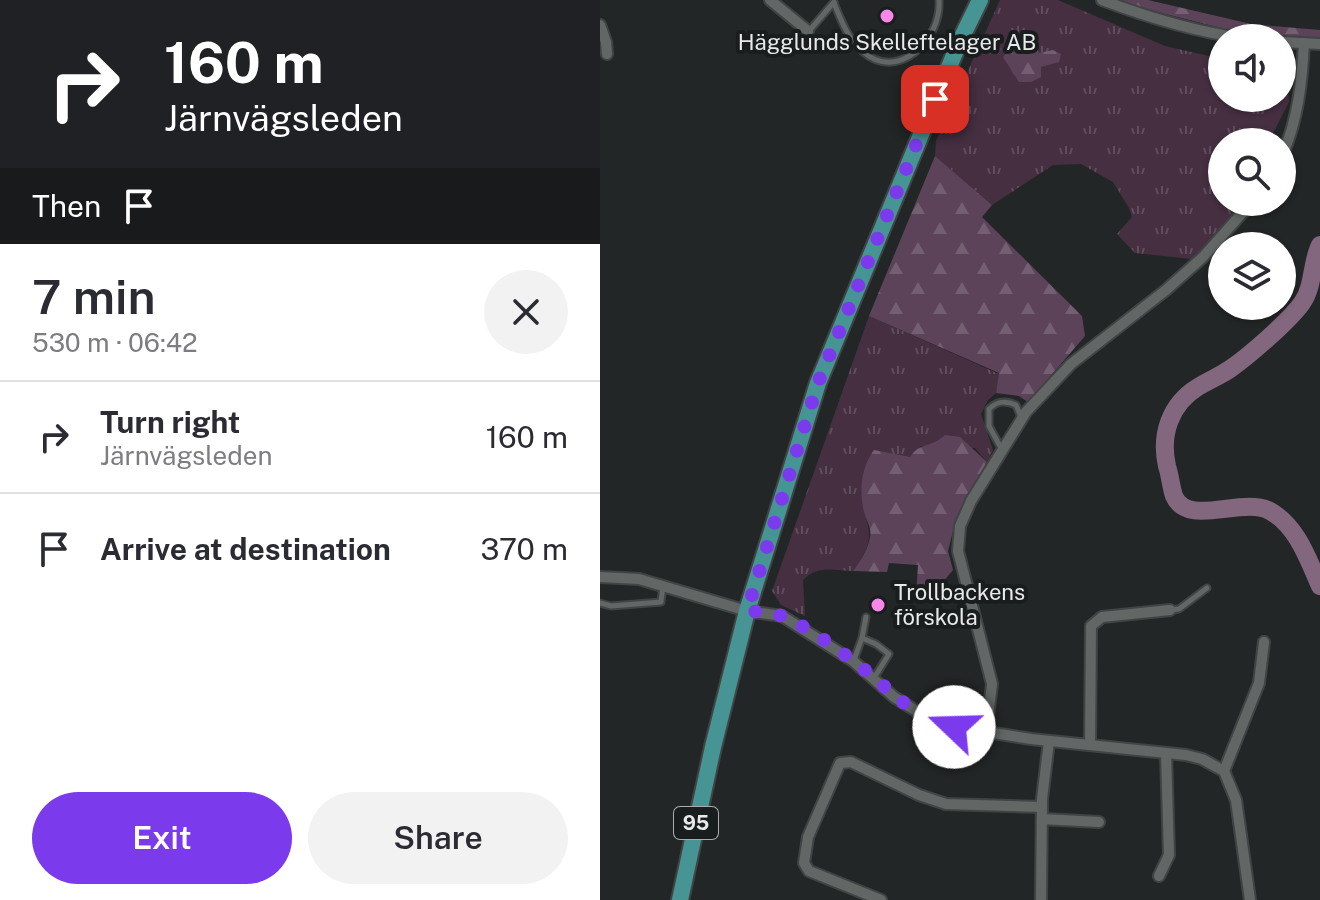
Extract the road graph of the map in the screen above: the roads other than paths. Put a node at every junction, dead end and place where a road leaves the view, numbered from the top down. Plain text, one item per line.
1 (770, 0) edge
2 (939, 0) edge
3 (980, 0) edge
4 (1102, 0) edge
5 (834, 2) edge
6 (600, 25) edge
7 (808, 31) joint
8 (1208, 33) edge
9 (1296, 43) edge
10 (1304, 43) junction
11 (1320, 44) edge
12 (607, 54) dead end
13 (1293, 128) edge
14 (1240, 216) edge
15 (1022, 418) junction
16 (1001, 448) junction
17 (600, 577) edge
18 (664, 585) junction
19 (1207, 588) dead end
20 (600, 603) edge
21 (1170, 610) joint
22 (747, 611) junction
23 (866, 617) dead end
24 (862, 638) junction
25 (1264, 642) dead end
26 (853, 661) junction
27 (874, 678) junction
28 (986, 732) junction
29 (1049, 741) junction
30 (1090, 744) junction
31 (1166, 753) junction
32 (1224, 771) junction
33 (1042, 807) junction
34 (1042, 819) junction
35 (1099, 822) dead end
36 (1159, 876) dead end
37 (680, 900) edge
38 (881, 900) edge
39 (1041, 900) edge
40 (1250, 900) edge

1 - 7 street
2 - 5 lane
3 - 22 main road, 95
4 - 8 street
5 - 7 lane
6 - 12 street
9 - 10 street
10 - 11 street
10 - 13 street
14 - 15 street
15 - 16 street
15 - 16 lane
16 - 28 street
17 - 18 street
18 - 20 lane
18 - 22 street
19 - 21 lane
21 - 30 street
22 - 26 street
22 - 37 main road, 95
23 - 24 lane
24 - 26 lane
24 - 27 lane
25 - 32 street
26 - 27 street
27 - 28 street
28 - 29 street
29 - 30 street
29 - 33 street
30 - 31 street
31 - 32 street
31 - 36 street
32 - 40 street
33 - 34 street
33 - 38 street
34 - 35 street
34 - 39 street

